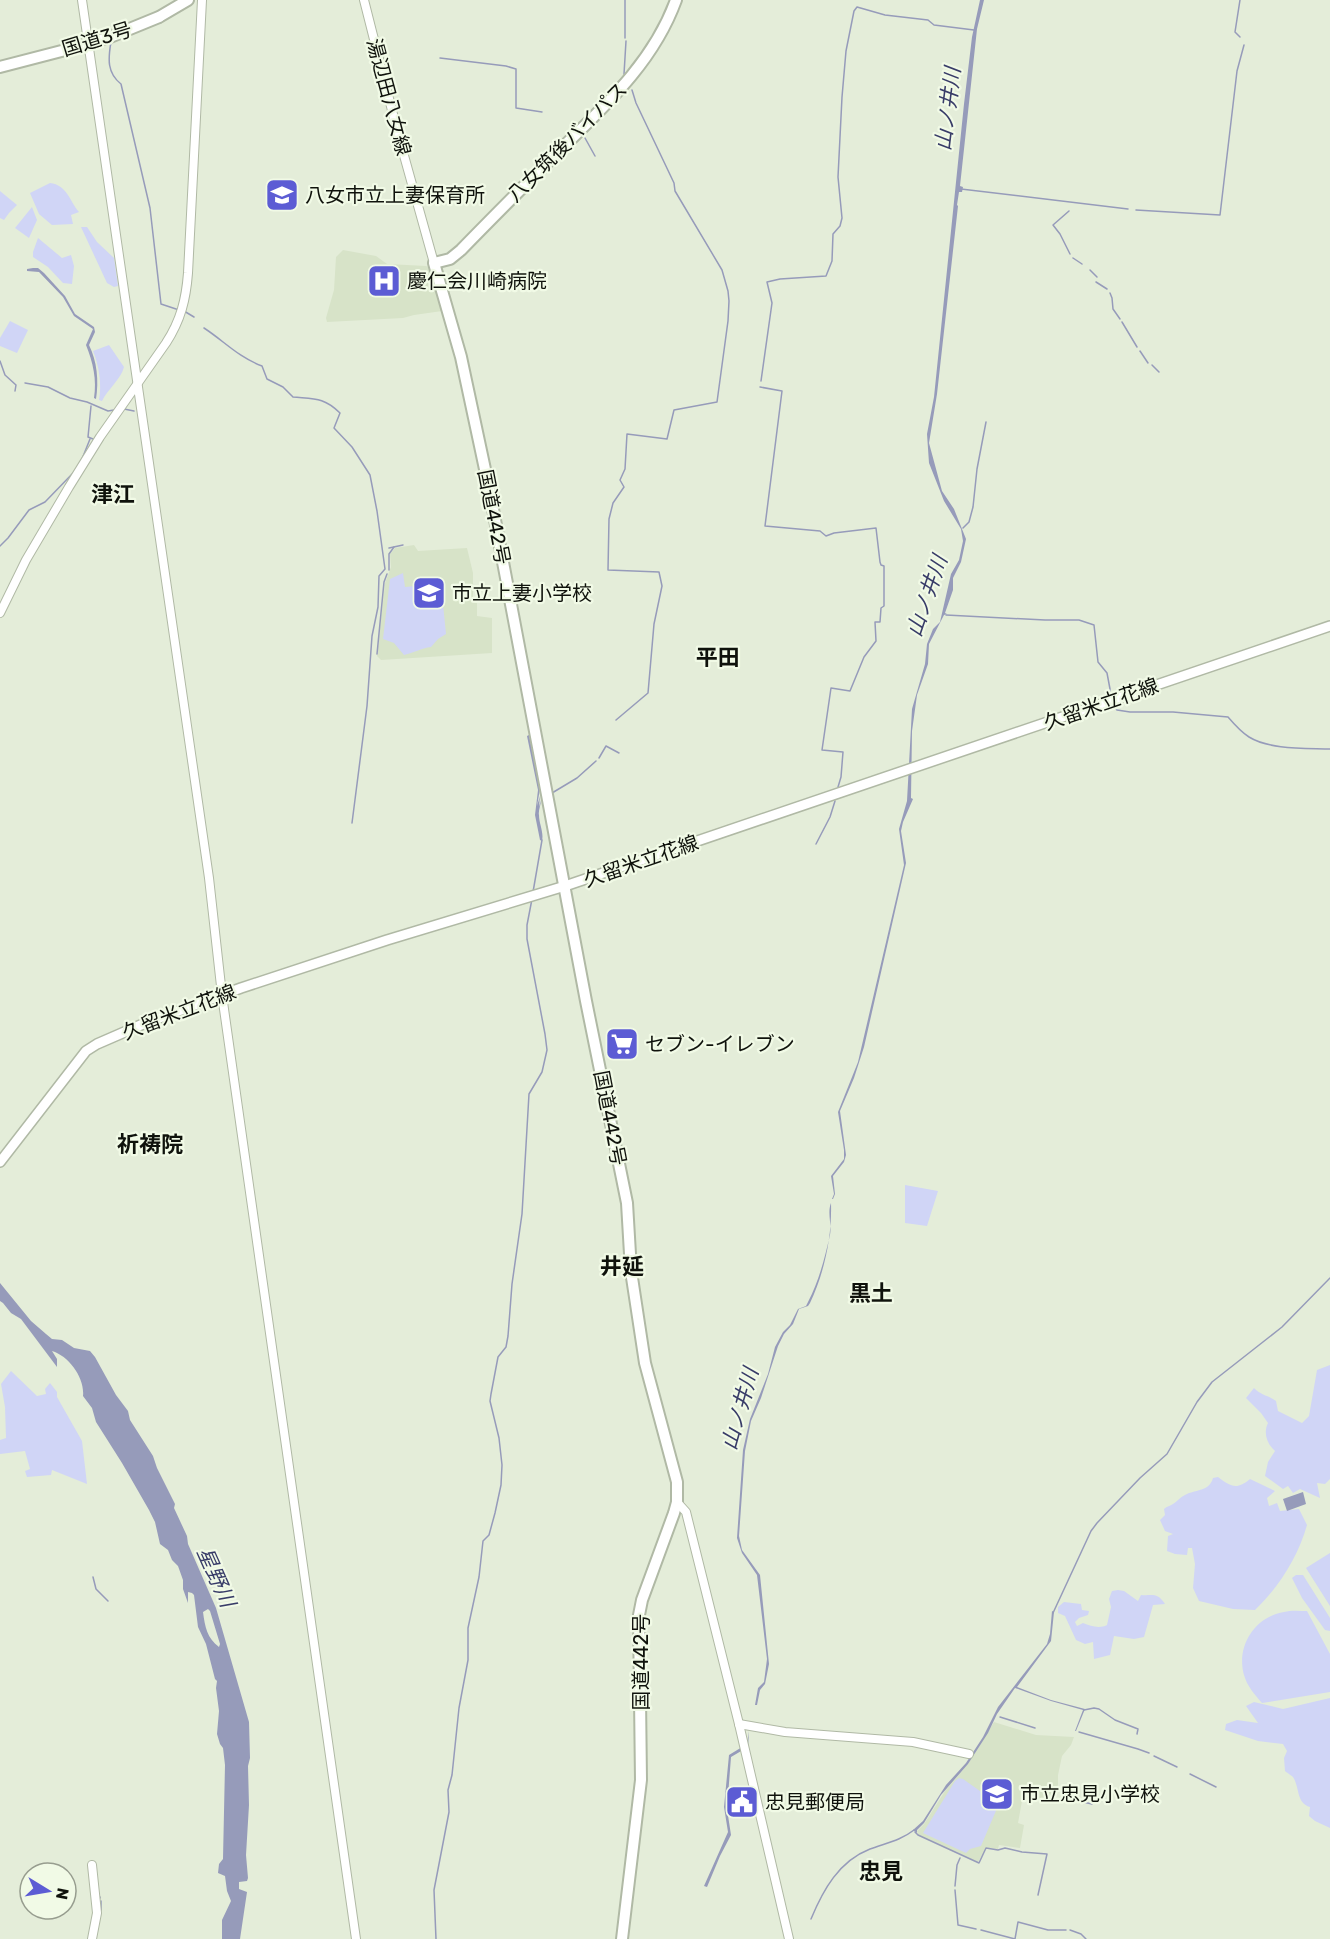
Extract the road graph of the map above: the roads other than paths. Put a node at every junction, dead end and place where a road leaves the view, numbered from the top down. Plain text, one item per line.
1 (82, 0) edge
2 (188, 0) edge
3 (202, 0) edge
4 (364, 0) edge
5 (676, 0) edge
6 (0, 67) edge
7 (435, 263) junction
8 (137, 386) junction
9 (0, 613) edge
10 (1330, 626) edge
11 (565, 886) junction
12 (222, 995) junction
13 (0, 1162) edge
14 (677, 1502) junction
15 (740, 1724) junction
16 (969, 1754) dead end
17 (92, 1865) dead end
18 (92, 1939) edge
19 (356, 1939) edge
20 (622, 1939) edge
21 (789, 1939) edge

1 - 8 street
2 - 6 highway, 国道3号, bridge
3 - 8 street
4 - 7 street, 湯辺田八女線
5 - 7 highway, 八女筑後バイパス
7 - 11 highway, 国道442号
8 - 9 street
8 - 12 street
10 - 11 main road, 久留米立花線
11 - 12 main road, 久留米立花線
11 - 14 highway, 国道442号
12 - 13 main road, 久留米立花線
12 - 19 street
14 - 15 street
14 - 20 highway, 国道442号
15 - 16 street
15 - 21 street
17 - 18 street

